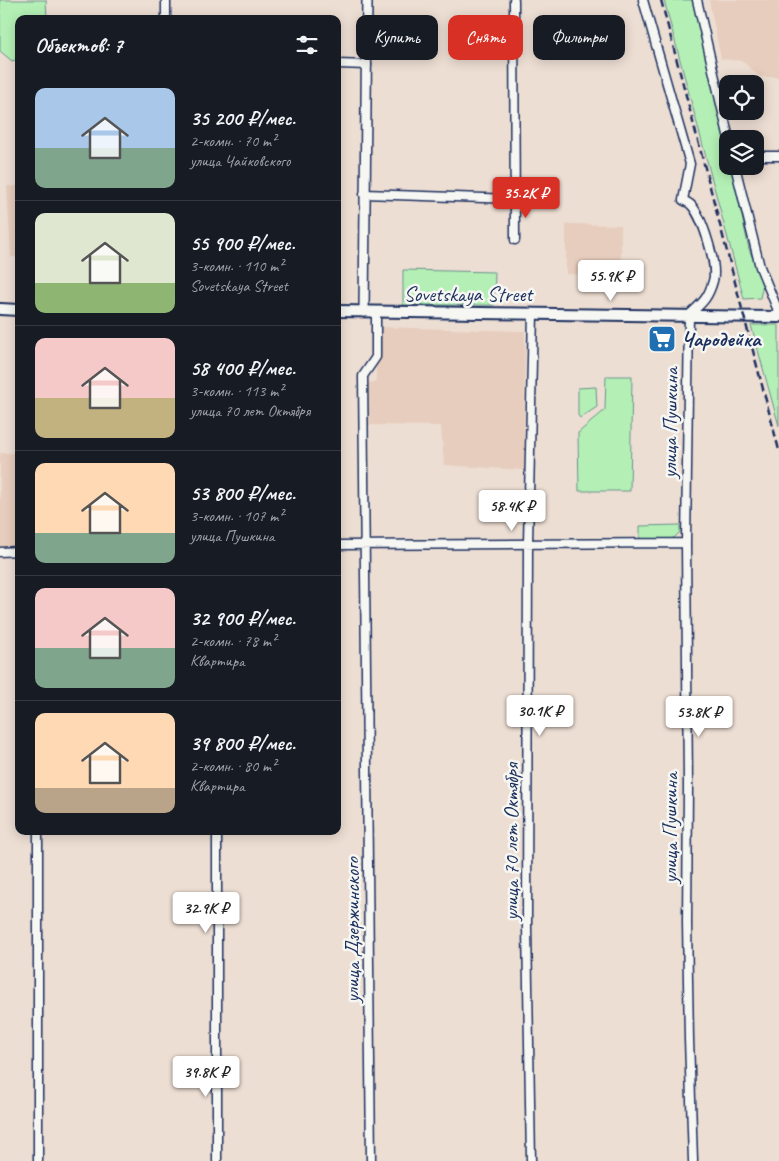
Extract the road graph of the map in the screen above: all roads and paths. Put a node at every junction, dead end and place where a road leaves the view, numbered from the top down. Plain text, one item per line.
1 (166, 0) edge
2 (367, 0) edge
3 (514, 0) edge
4 (644, 0) edge
5 (697, 0) edge
6 (166, 15) edge
7 (341, 64) edge
8 (366, 65) junction
9 (727, 130) edge
10 (764, 156) edge
11 (779, 156) edge
12 (737, 175) edge
13 (364, 194) junction
14 (514, 199) junction
15 (515, 240) dead end
16 (0, 309) edge
17 (15, 310) edge
18 (341, 311) edge
19 (364, 312) junction
20 (376, 312) junction
21 (533, 313) junction
22 (779, 313) edge
23 (689, 316) junction
24 (779, 317) edge
25 (528, 543) junction
26 (686, 543) junction
27 (365, 544) junction
28 (341, 545) edge
29 (0, 552) edge
30 (15, 552) edge
31 (38, 835) edge
32 (217, 835) edge
33 (38, 1161) edge
34 (217, 1161) edge
35 (371, 1161) edge
36 (531, 1161) edge
37 (693, 1161) edge

1 - 6 street
2 - 8 street
3 - 14 street
4 - 23 street
5 - 9 street
7 - 8 street
8 - 13 street
10 - 11 street
12 - 22 street
13 - 14 street
13 - 19 street
14 - 15 street
16 - 17 main road
18 - 19 main road, Sovetskaya Street
19 - 20 main road, Sovetskaya Street
20 - 21 main road, Sovetskaya Street
20 - 27 street, улица Дзержинского
21 - 23 main road, Sovetskaya Street
21 - 25 street, улица 70 лет Октября
23 - 24 main road, Sovetskaya Street
23 - 26 street, улица Пушкина
25 - 26 street
25 - 27 street
25 - 36 street, улица 70 лет Октября
26 - 37 street, улица Пушкина
27 - 28 street
27 - 35 street, улица Дзержинского
29 - 30 street
31 - 33 street
32 - 34 street

